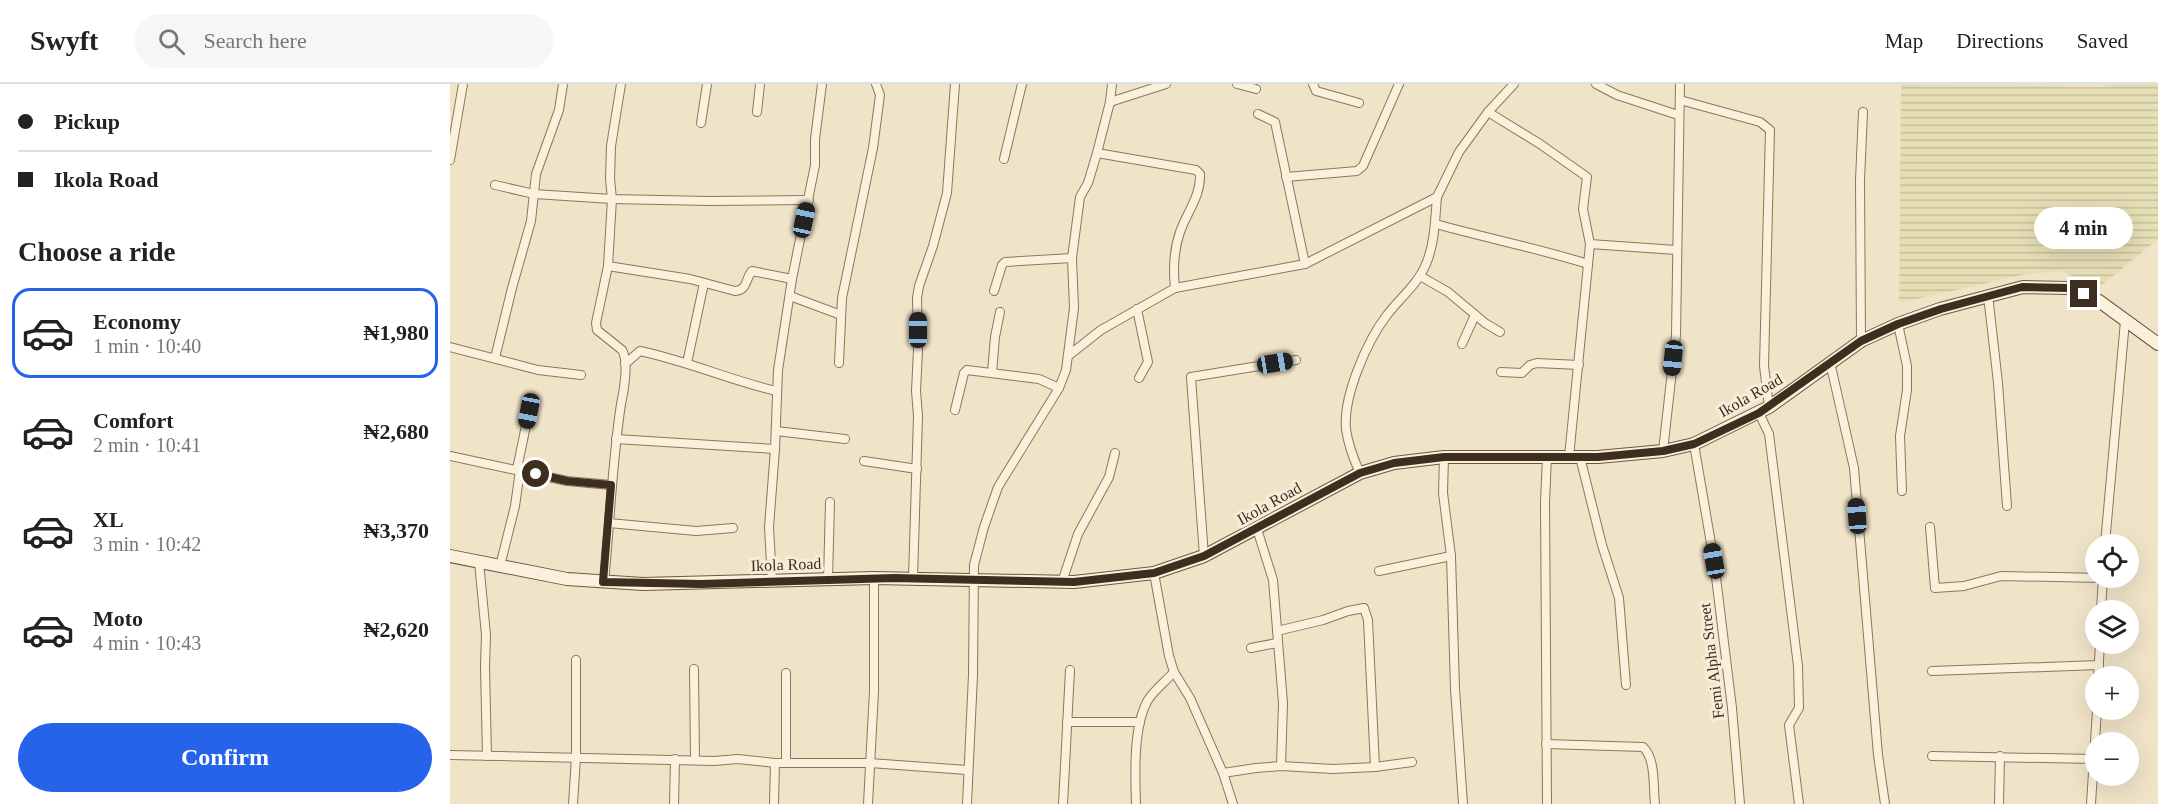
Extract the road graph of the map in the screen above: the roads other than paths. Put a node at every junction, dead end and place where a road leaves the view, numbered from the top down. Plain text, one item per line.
1 (463, 84) edge
2 (563, 84) edge
3 (621, 84) edge
4 (707, 84) edge
5 (760, 84) edge
6 (822, 84) edge
7 (876, 84) edge
8 (954, 84) edge
9 (1022, 84) edge
10 (1112, 84) edge
11 (1166, 84) edge
12 (1237, 84) edge
13 (1313, 84) edge
14 (1399, 84) edge
15 (1514, 84) edge
16 (1596, 84) edge
17 (1680, 84) edge
18 (1256, 90) dead end
19 (1680, 100) junction
20 (1110, 102) junction
21 (1359, 103) dead end
22 (757, 112) dead end
23 (1488, 112) junction
24 (1863, 112) dead end
25 (1258, 114) dead end
26 (1678, 115) junction
27 (701, 123) dead end
28 (1097, 153) junction
29 (1004, 159) dead end
30 (450, 160) edge
31 (1286, 177) junction
32 (495, 185) dead end
33 (534, 194) junction
34 (1437, 197) junction
35 (612, 199) junction
36 (809, 200) junction
37 (1436, 224) junction
38 (1590, 243) junction
39 (1677, 250) junction
40 (1072, 258) junction
41 (1305, 264) junction
42 (1588, 264) junction
43 (608, 266) junction
44 (1420, 276) junction
45 (792, 279) junction
46 (704, 283) junction
47 (1175, 288) junction
48 (994, 291) dead end
49 (1988, 295) junction
50 (790, 296) junction
51 (1137, 309) junction
52 (1000, 312) dead end
53 (841, 315) junction
54 (1475, 315) junction
55 (2126, 321) junction
56 (1898, 324) junction
57 (1500, 332) dead end
58 (1861, 341) junction
59 (1462, 344) dead end
60 (2158, 344) edge
61 (450, 346) edge
62 (1068, 356) junction
63 (495, 358) junction
64 (1296, 360) dead end
65 (1830, 362) junction
66 (687, 363) junction
67 (839, 363) dead end
68 (625, 364) junction
69 (1579, 365) junction
70 (1500, 372) dead end
71 (992, 373) junction
72 (581, 375) dead end
73 (1139, 378) dead end
74 (1059, 388) junction
75 (776, 391) junction
76 (1764, 410) junction
77 (529, 411) dead end
78 (955, 411) dead end
79 (776, 431) junction
80 (616, 439) junction
81 (845, 439) dead end
82 (1694, 444) junction
83 (775, 449) junction
84 (1663, 451) junction
85 (1115, 453) dead end
86 (450, 456) edge
87 (1444, 457) junction
88 (1548, 457) junction
89 (1574, 457) junction
90 (864, 461) dead end
91 (519, 469) junction
92 (917, 469) junction
93 (1360, 473) junction
94 (611, 485) junction
95 (1902, 491) dead end
96 (830, 502) dead end
97 (2007, 506) dead end
98 (609, 523) junction
99 (1930, 527) dead end
100 (733, 528) dead end
101 (1257, 529) junction
102 (2106, 534) edge
103 (450, 556) edge
104 (1204, 556) junction
105 (1450, 556) junction
106 (479, 562) junction
107 (500, 566) junction
108 (1379, 571) dead end
109 (1154, 573) junction
110 (874, 578) junction
111 (913, 578) junction
112 (2085, 578) edge
113 (828, 580) junction
114 (974, 580) junction
115 (772, 581) junction
116 (603, 582) junction
117 (1062, 582) junction
118 (1277, 631) junction
119 (1277, 643) junction
120 (1251, 648) dead end
121 (2100, 654) edge
122 (576, 660) dead end
123 (2099, 665) joint
124 (694, 669) dead end
125 (1070, 670) dead end
126 (1932, 671) dead end
127 (1174, 672) junction
128 (786, 673) dead end
129 (1626, 685) dead end
130 (1067, 722) junction
131 (1140, 722) junction
132 (1546, 744) junction
133 (450, 755) edge
134 (487, 756) junction
135 (1932, 756) dead end
136 (2000, 756) junction
137 (576, 757) junction
138 (675, 759) junction
139 (2085, 759) edge
140 (695, 760) junction
141 (1412, 762) dead end
142 (775, 763) junction
143 (786, 763) junction
144 (870, 763) junction
145 (1281, 766) junction
146 (1375, 767) junction
147 (968, 770) junction
148 (1223, 774) junction
149 (2092, 786) edge
150 (573, 804) edge
151 (674, 804) edge
152 (774, 804) edge
153 (868, 804) edge
154 (967, 804) edge
155 (1063, 804) edge
156 (1136, 804) edge
157 (1233, 804) edge
158 (1463, 804) edge
159 (1547, 804) edge
160 (1654, 804) edge
161 (1740, 804) edge
162 (1799, 804) edge
163 (1885, 804) edge
164 (1999, 804) edge
165 (2091, 804) edge

1 - 30 street
2 - 33 street
3 - 35 street
4 - 27 street
5 - 22 street
6 - 36 street
7 - 53 street
8 - 92 street
9 - 29 street
10 - 20 street
11 - 20 street
12 - 18 street
13 - 21 street
14 - 31 street
15 - 23 street
16 - 26 street
17 - 19 street
19 - 26 street
19 - 76 street
20 - 28 street
23 - 34 street
23 - 38 street
24 - 58 street
25 - 31 street
26 - 39 street
28 - 40 street
28 - 47 street
31 - 41 street
32 - 33 street
33 - 35 street
33 - 63 street
34 - 37 street
34 - 41 street
35 - 36 street
35 - 43 street
36 - 45 street
37 - 42 street
37 - 44 street
38 - 39 street
38 - 42 street
39 - 84 street
40 - 48 street
40 - 62 street
41 - 47 street
42 - 69 street
43 - 46 street
43 - 68 street
44 - 54 street
44 - 93 street
45 - 46 street
45 - 50 street
46 - 66 street
47 - 51 street
49 - 55 street, Ikola Road
49 - 56 street, Ikola Road
49 - 97 street
50 - 53 street
50 - 75 street
51 - 62 street
51 - 73 street
52 - 71 street
53 - 67 street
54 - 57 street
54 - 59 street
55 - 60 street, Ikola Road
55 - 102 street
56 - 58 street, Ikola Road
56 - 95 street
58 - 65 street, Ikola Road
61 - 63 street
62 - 74 street
63 - 72 street
64 - 104 street
65 - 76 street, Ikola Road
65 - 163 street
66 - 68 street
66 - 75 street
68 - 80 street
69 - 70 street
69 - 89 street
71 - 74 street
71 - 78 street
74 - 114 street
75 - 79 street
76 - 82 street, Ikola Road
76 - 162 street
77 - 91 street
79 - 81 street
79 - 83 street
80 - 83 street
80 - 94 street
82 - 84 street, Ikola Road
82 - 161 street, Femi Alpha Street
83 - 115 street
84 - 89 street, Ikola Road
85 - 117 street
86 - 91 street
87 - 88 street, Ikola Road
87 - 93 street, Ikola Road
87 - 105 street
88 - 89 street, Ikola Road
88 - 132 street
89 - 129 street
90 - 92 street
91 - 94 street
91 - 107 street
92 - 111 street
93 - 101 street, Ikola Road
94 - 98 street
96 - 113 street
98 - 100 street
98 - 116 street
99 - 112 street
101 - 104 street, Ikola Road
101 - 118 street
103 - 106 street, Ikola Road
104 - 109 street, Ikola Road
105 - 108 street
105 - 158 street
106 - 107 street, Ikola Road
106 - 134 street
107 - 116 street, Ikola Road
109 - 117 street, Ikola Road
109 - 127 street
110 - 111 street, Ikola Road
110 - 113 street, Ikola Road
110 - 144 street
111 - 114 street, Ikola Road
113 - 115 street, Ikola Road
114 - 117 street, Ikola Road
114 - 147 street
115 - 116 street, Ikola Road
118 - 119 street
118 - 146 street
119 - 120 street
119 - 145 street
121 - 123 street
122 - 137 street
123 - 126 street
124 - 140 street
125 - 130 street
127 - 131 street
127 - 148 street
128 - 143 street
130 - 131 street
130 - 155 street
131 - 156 street
132 - 159 street
132 - 160 street
133 - 134 street
134 - 137 street
135 - 136 street
136 - 139 street
136 - 164 street
137 - 138 street
137 - 150 street
138 - 140 street
138 - 151 street
140 - 142 street
141 - 146 street
142 - 143 street
142 - 152 street
143 - 144 street
144 - 147 street
144 - 153 street
145 - 146 street
145 - 148 street
147 - 154 street
148 - 157 street
149 - 165 street

